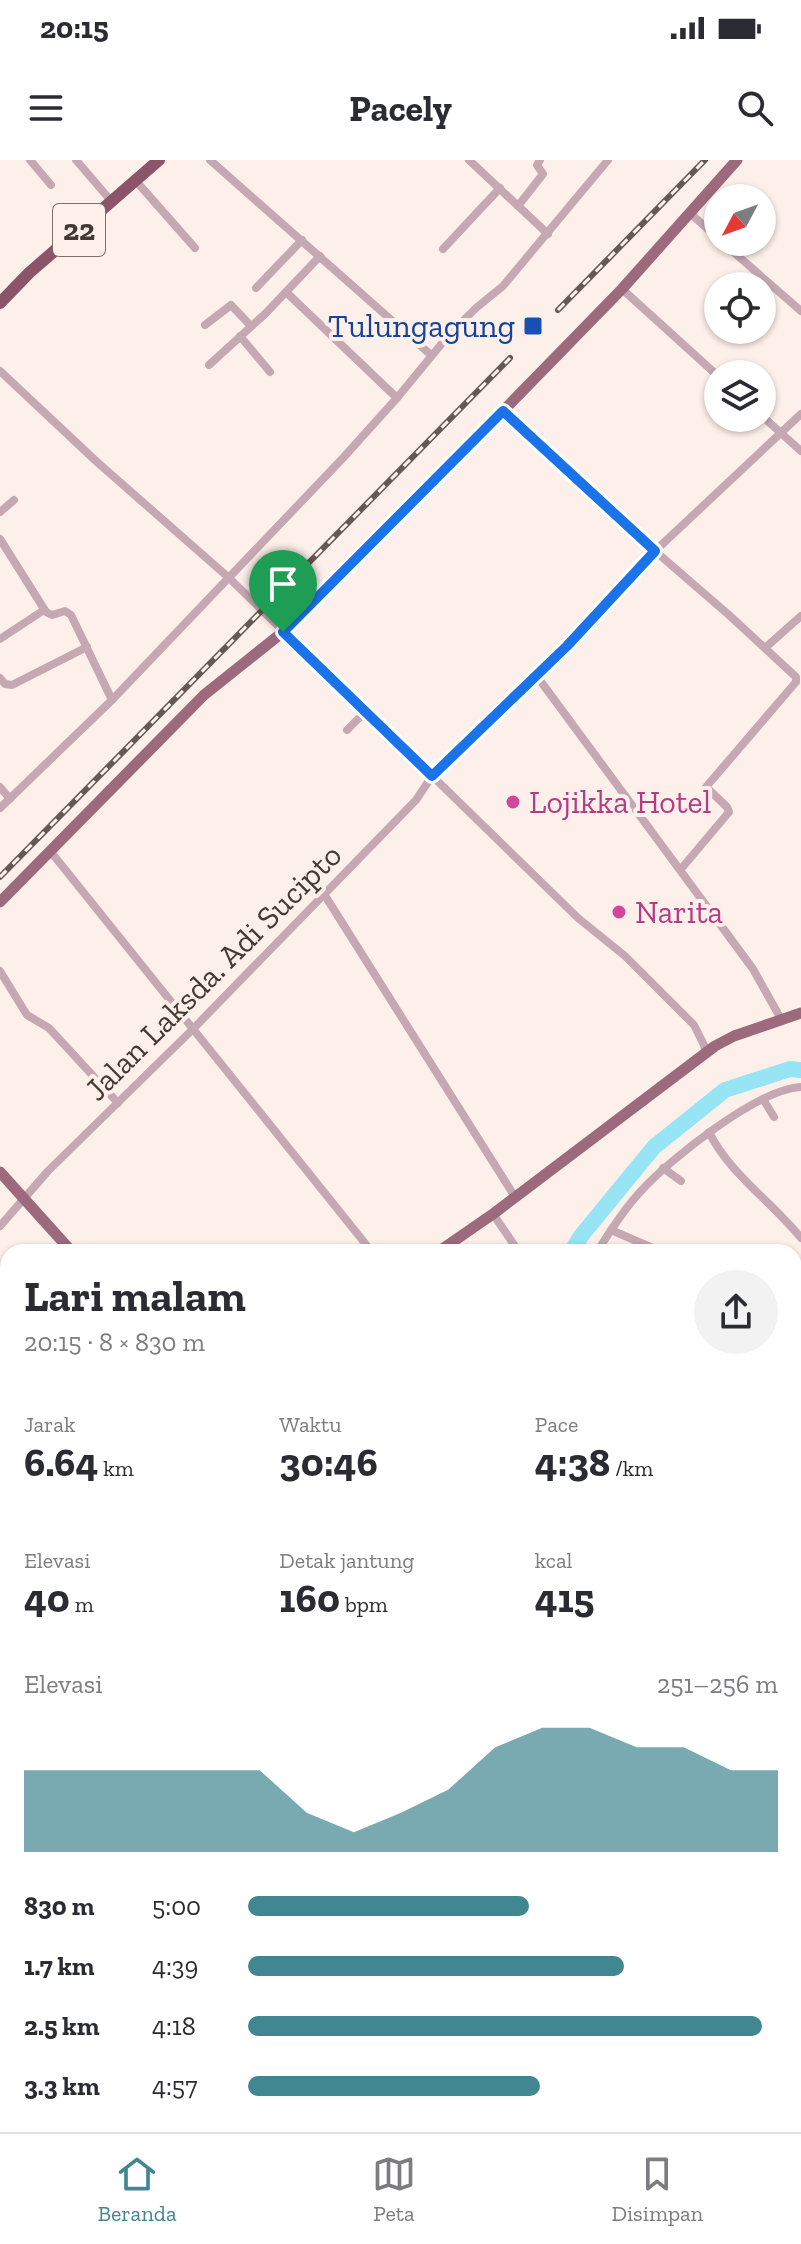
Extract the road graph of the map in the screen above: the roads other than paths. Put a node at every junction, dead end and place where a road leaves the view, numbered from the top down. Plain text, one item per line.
1 (30, 160) edge
2 (76, 160) edge
3 (159, 160) edge
4 (210, 160) edge
5 (540, 160) edge
6 (608, 160) edge
7 (737, 160) edge
8 (474, 162) edge
9 (136, 181) junction
10 (51, 185) dead end
11 (500, 188) junction
12 (112, 202) junction
13 (518, 206) junction
14 (691, 214) junction
15 (704, 226) edge
16 (548, 234) junction
17 (302, 240) junction
18 (195, 248) dead end
19 (443, 249) dead end
20 (320, 256) junction
21 (738, 256) edge
22 (256, 288) dead end
23 (622, 289) junction
24 (286, 292) junction
25 (0, 303) edge
26 (801, 311) edge
27 (205, 325) dead end
28 (251, 326) junction
29 (240, 336) junction
30 (431, 355) junction
31 (704, 363) edge
32 (209, 365) dead end
33 (0, 371) edge
34 (270, 372) dead end
35 (397, 398) junction
36 (503, 411) junction
37 (801, 414) edge
38 (776, 429) edge
39 (781, 434) junction
40 (801, 451) edge
41 (14, 500) dead end
42 (0, 512) edge
43 (0, 539) edge
44 (655, 551) junction
45 (228, 577) junction
46 (44, 610) junction
47 (801, 616) edge
48 (283, 632) junction
49 (0, 639) edge
50 (87, 647) junction
51 (765, 648) junction
52 (536, 675) junction
53 (0, 678) edge
54 (112, 700) junction
55 (365, 712) junction
56 (347, 730) dead end
57 (432, 776) junction
58 (0, 787) edge
59 (10, 799) junction
60 (0, 808) edge
61 (51, 852) junction
62 (681, 869) junction
63 (324, 894) junction
64 (0, 902) edge
65 (0, 971) edge
66 (801, 1013) edge
67 (781, 1019) junction
68 (193, 1029) junction
69 (706, 1053) junction
70 (801, 1087) edge
71 (763, 1099) junction
72 (118, 1103) junction
73 (774, 1117) dead end
74 (709, 1132) junction
75 (663, 1168) junction
76 (0, 1172) edge
77 (681, 1181) dead end
78 (515, 1197) junction
79 (24, 1199) junction
80 (493, 1214) junction
81 (0, 1226) edge
82 (611, 1230) junction
83 (801, 1238) edge
84 (65, 1244) edge
85 (366, 1244) edge
86 (450, 1244) edge
87 (514, 1244) edge
88 (602, 1244) edge
89 (643, 1244) edge

1 - 10 street
2 - 12 street
3 - 9 highway, 22
4 - 17 street
5 - 13 street
6 - 16 street
7 - 14 main road
8 - 11 street
9 - 12 highway, 22
9 - 18 street
11 - 13 street
11 - 19 street
12 - 25 highway, 22
13 - 16 street
14 - 15 street
14 - 23 main road
16 - 30 street
17 - 20 street
17 - 22 street
20 - 24 street
20 - 30 street
21 - 26 street
23 - 31 street
23 - 36 main road
24 - 28 street
24 - 35 street
27 - 28 street
28 - 29 street
29 - 32 street
29 - 34 street
30 - 35 street
33 - 45 street
35 - 45 street
36 - 44 street
36 - 48 main road
37 - 39 street, Jalan Laksda. Adi Sucipto
38 - 39 street
39 - 40 street
39 - 44 street, Jalan Laksda. Adi Sucipto
41 - 42 street
43 - 46 street
44 - 51 street
44 - 52 street, Jalan Laksda. Adi Sucipto
45 - 48 street
45 - 54 street
46 - 49 street
46 - 50 street
47 - 51 street
48 - 55 street
48 - 61 main road
50 - 53 street
50 - 54 street
51 - 62 street
52 - 57 street, Jalan Laksda. Adi Sucipto
52 - 62 street
54 - 59 street
55 - 56 street
55 - 57 street
57 - 63 street, Jalan Laksda. Adi Sucipto
57 - 69 street
58 - 59 street
59 - 60 street
61 - 64 main road
61 - 68 street
62 - 67 street
63 - 68 street, Jalan Laksda. Adi Sucipto
63 - 78 street
65 - 72 street
66 - 67 main road
67 - 69 main road
68 - 72 street, Jalan Laksda. Adi Sucipto
68 - 85 street
69 - 78 main road
70 - 71 street
71 - 73 street
71 - 74 street
72 - 79 street, Jalan Laksda. Adi Sucipto
74 - 75 street
74 - 83 street
75 - 77 street
75 - 82 street
76 - 79 main road
78 - 80 main road
79 - 81 street, Jalan Laksda. Adi Sucipto
79 - 84 main road
80 - 86 main road
80 - 87 street
82 - 88 street
82 - 89 street

